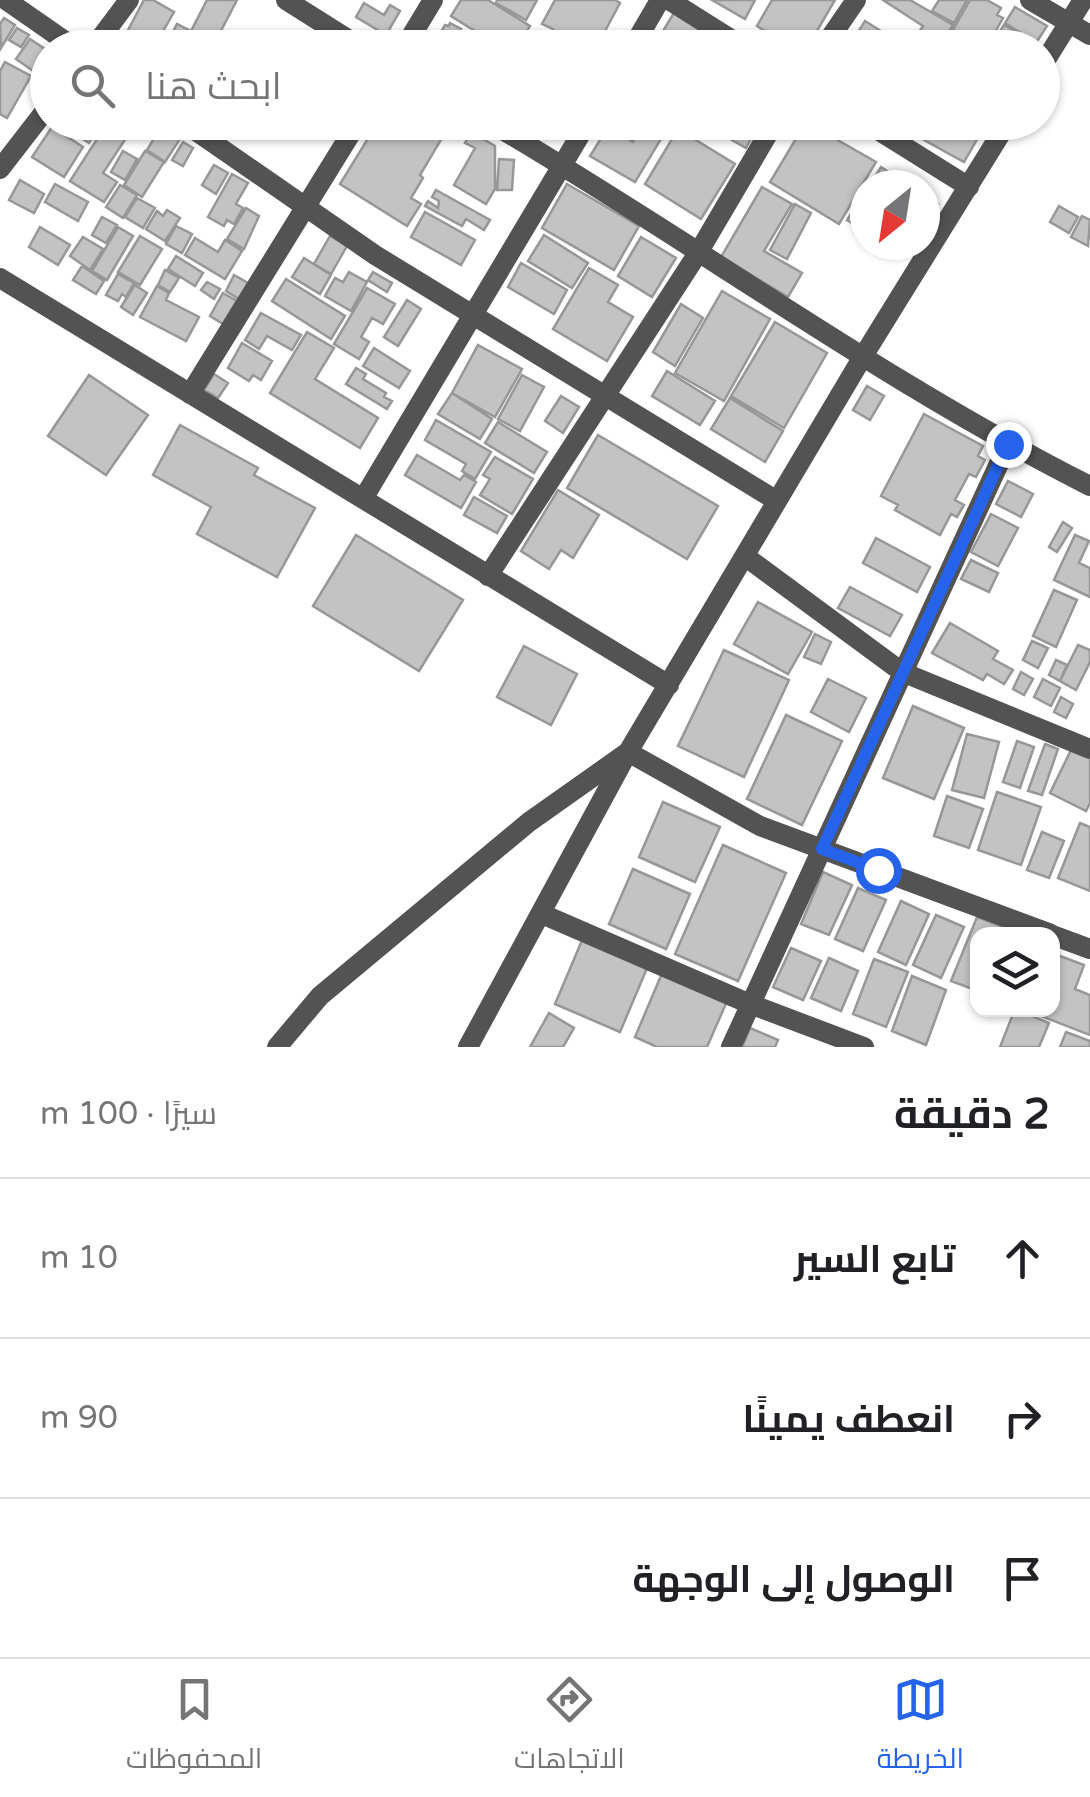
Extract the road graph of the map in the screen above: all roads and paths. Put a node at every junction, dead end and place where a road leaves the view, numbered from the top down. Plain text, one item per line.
1 (6, 0) edge
2 (129, 0) edge
3 (286, 0) edge
4 (433, 0) edge
5 (660, 0) edge
6 (669, 0) edge
7 (856, 0) edge
8 (1030, 0) edge
9 (1083, 0) edge
10 (1069, 23) junction
11 (49, 30) edge
12 (106, 30) edge
13 (334, 30) edge
14 (415, 30) edge
15 (642, 30) edge
16 (717, 30) edge
17 (835, 30) edge
18 (1090, 36) edge
19 (1060, 37) edge
20 (30, 131) edge
21 (210, 140) edge
22 (347, 140) edge
23 (519, 140) edge
24 (578, 140) edge
25 (764, 140) edge
26 (894, 140) edge
27 (997, 140) edge
28 (563, 166) junction
29 (0, 170) edge
30 (968, 187) junction
31 (306, 207) junction
32 (698, 253) junction
33 (0, 278) edge
34 (473, 314) junction
35 (862, 358) junction
36 (190, 394) junction
37 (604, 395) junction
38 (1008, 444) junction
39 (1090, 486) edge
40 (363, 499) junction
41 (777, 501) junction
42 (746, 558) junction
43 (488, 576) junction
44 (902, 672) junction
45 (669, 685) junction
46 (1090, 748) edge
47 (628, 752) junction
48 (822, 849) junction
49 (542, 914) junction
50 (1031, 927) edge
51 (1060, 938) edge
52 (1090, 949) edge
53 (750, 1004) junction
54 (278, 1047) edge
55 (468, 1047) edge
56 (731, 1047) edge
57 (864, 1047) edge

1 - 11 street
2 - 12 street
3 - 13 street
4 - 14 street
5 - 15 street
6 - 16 street
7 - 17 street
8 - 10 street
9 - 10 street
10 - 18 street
10 - 19 street
20 - 29 street
21 - 31 street
22 - 31 street
23 - 28 street
24 - 28 street
25 - 32 street
26 - 30 street
27 - 30 street
28 - 32 street
28 - 34 street
30 - 35 street
31 - 34 street
31 - 36 street
32 - 35 street
32 - 37 street
33 - 36 street
34 - 37 street
34 - 40 street
35 - 38 street
35 - 41 street
36 - 40 street
37 - 41 street
37 - 43 street
38 - 39 street
38 - 44 street
40 - 43 street
41 - 42 street
42 - 44 street
42 - 45 street
43 - 45 street
44 - 46 street
44 - 48 street
45 - 47 street
47 - 48 street
47 - 49 street
47 - 54 street
48 - 50 street
48 - 53 street
49 - 53 street
49 - 55 street
51 - 52 street
53 - 56 street
53 - 57 street

